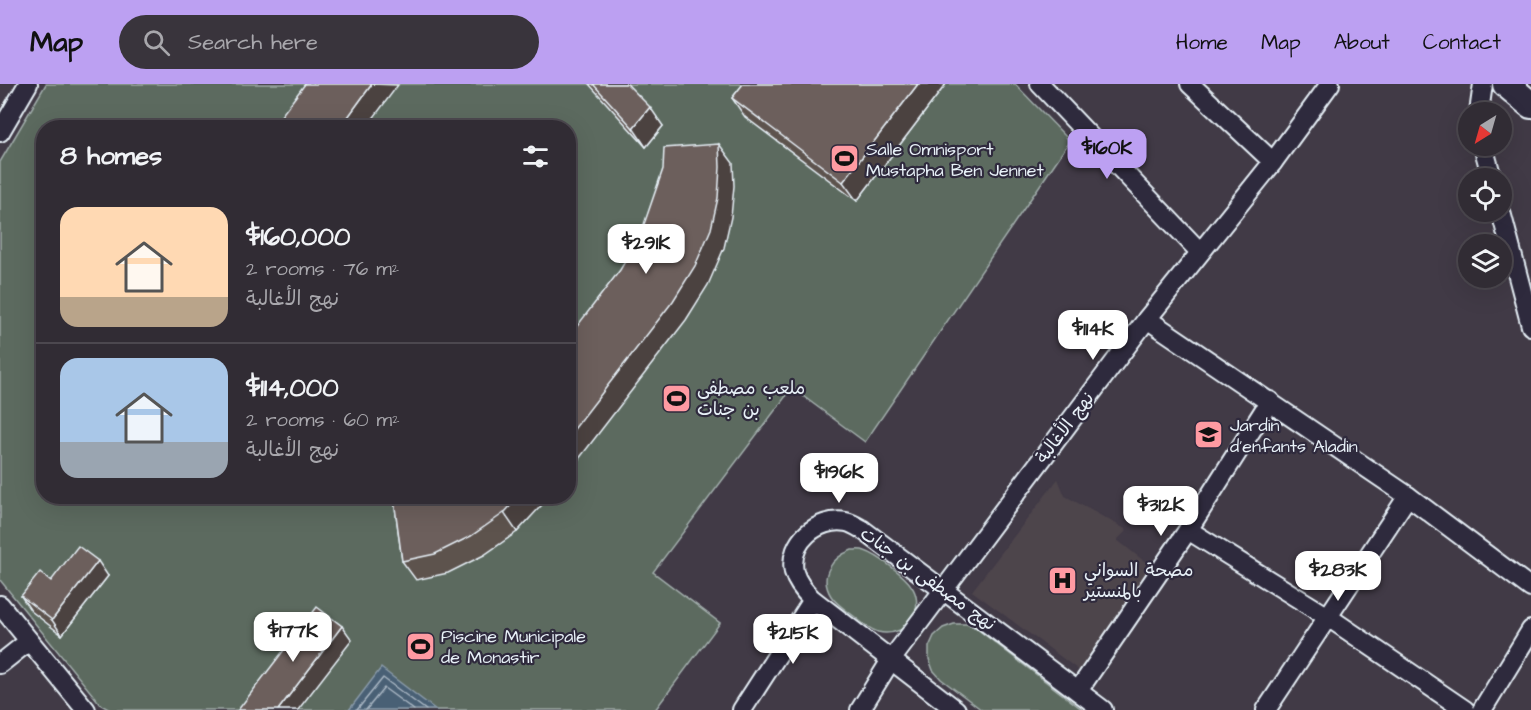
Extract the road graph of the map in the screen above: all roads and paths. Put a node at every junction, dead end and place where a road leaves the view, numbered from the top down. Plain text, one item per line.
1 (28, 84) edge
2 (1040, 84) edge
3 (1190, 84) edge
4 (1330, 84) edge
5 (1483, 84) edge
6 (1506, 84) edge
7 (1480, 102) edge
8 (1531, 105) edge
9 (0, 132) edge
10 (1273, 162) junction
11 (1504, 222) edge
12 (1200, 252) junction
13 (1147, 319) junction
14 (1531, 326) edge
15 (1270, 401) junction
16 (1408, 496) junction
17 (1188, 530) junction
18 (1531, 588) edge
19 (944, 590) junction
20 (813, 600) junction
21 (0, 605) edge
22 (1328, 617) junction
23 (1531, 630) edge
24 (29, 641) junction
25 (891, 660) junction
26 (0, 664) edge
27 (1078, 691) junction
28 (86, 710) edge
29 (742, 710) edge
30 (860, 710) edge
31 (956, 710) edge
32 (1103, 710) edge
33 (1266, 710) edge
34 (1465, 710) edge
35 (1482, 710) edge

1 - 9 street
2 - 12 street
3 - 10 street
4 - 10 street, نهج الأغالبة
5 - 7 street
6 - 8 main road
10 - 12 street, نهج الأغالبة
11 - 14 street
12 - 13 street, نهج الأغالبة
13 - 15 street
13 - 19 street, نهج الأغالبة
15 - 16 street
15 - 17 street
16 - 18 street
16 - 22 street
17 - 22 street
17 - 27 street
19 - 20 street, نهج مصطفى بن جنات
19 - 25 street, نهج الأغالبة
19 - 27 street, نهج مصطفى بن جنات
20 - 25 street, نهج مصطفى بن جنات
20 - 29 street
21 - 24 street
22 - 33 street
22 - 34 street
23 - 35 street
24 - 26 street
24 - 28 street
25 - 30 street, نهج الأغالبة
25 - 31 street, نهج مصطفى بن جنات
27 - 32 street, نهج مصطفى بن جنات

